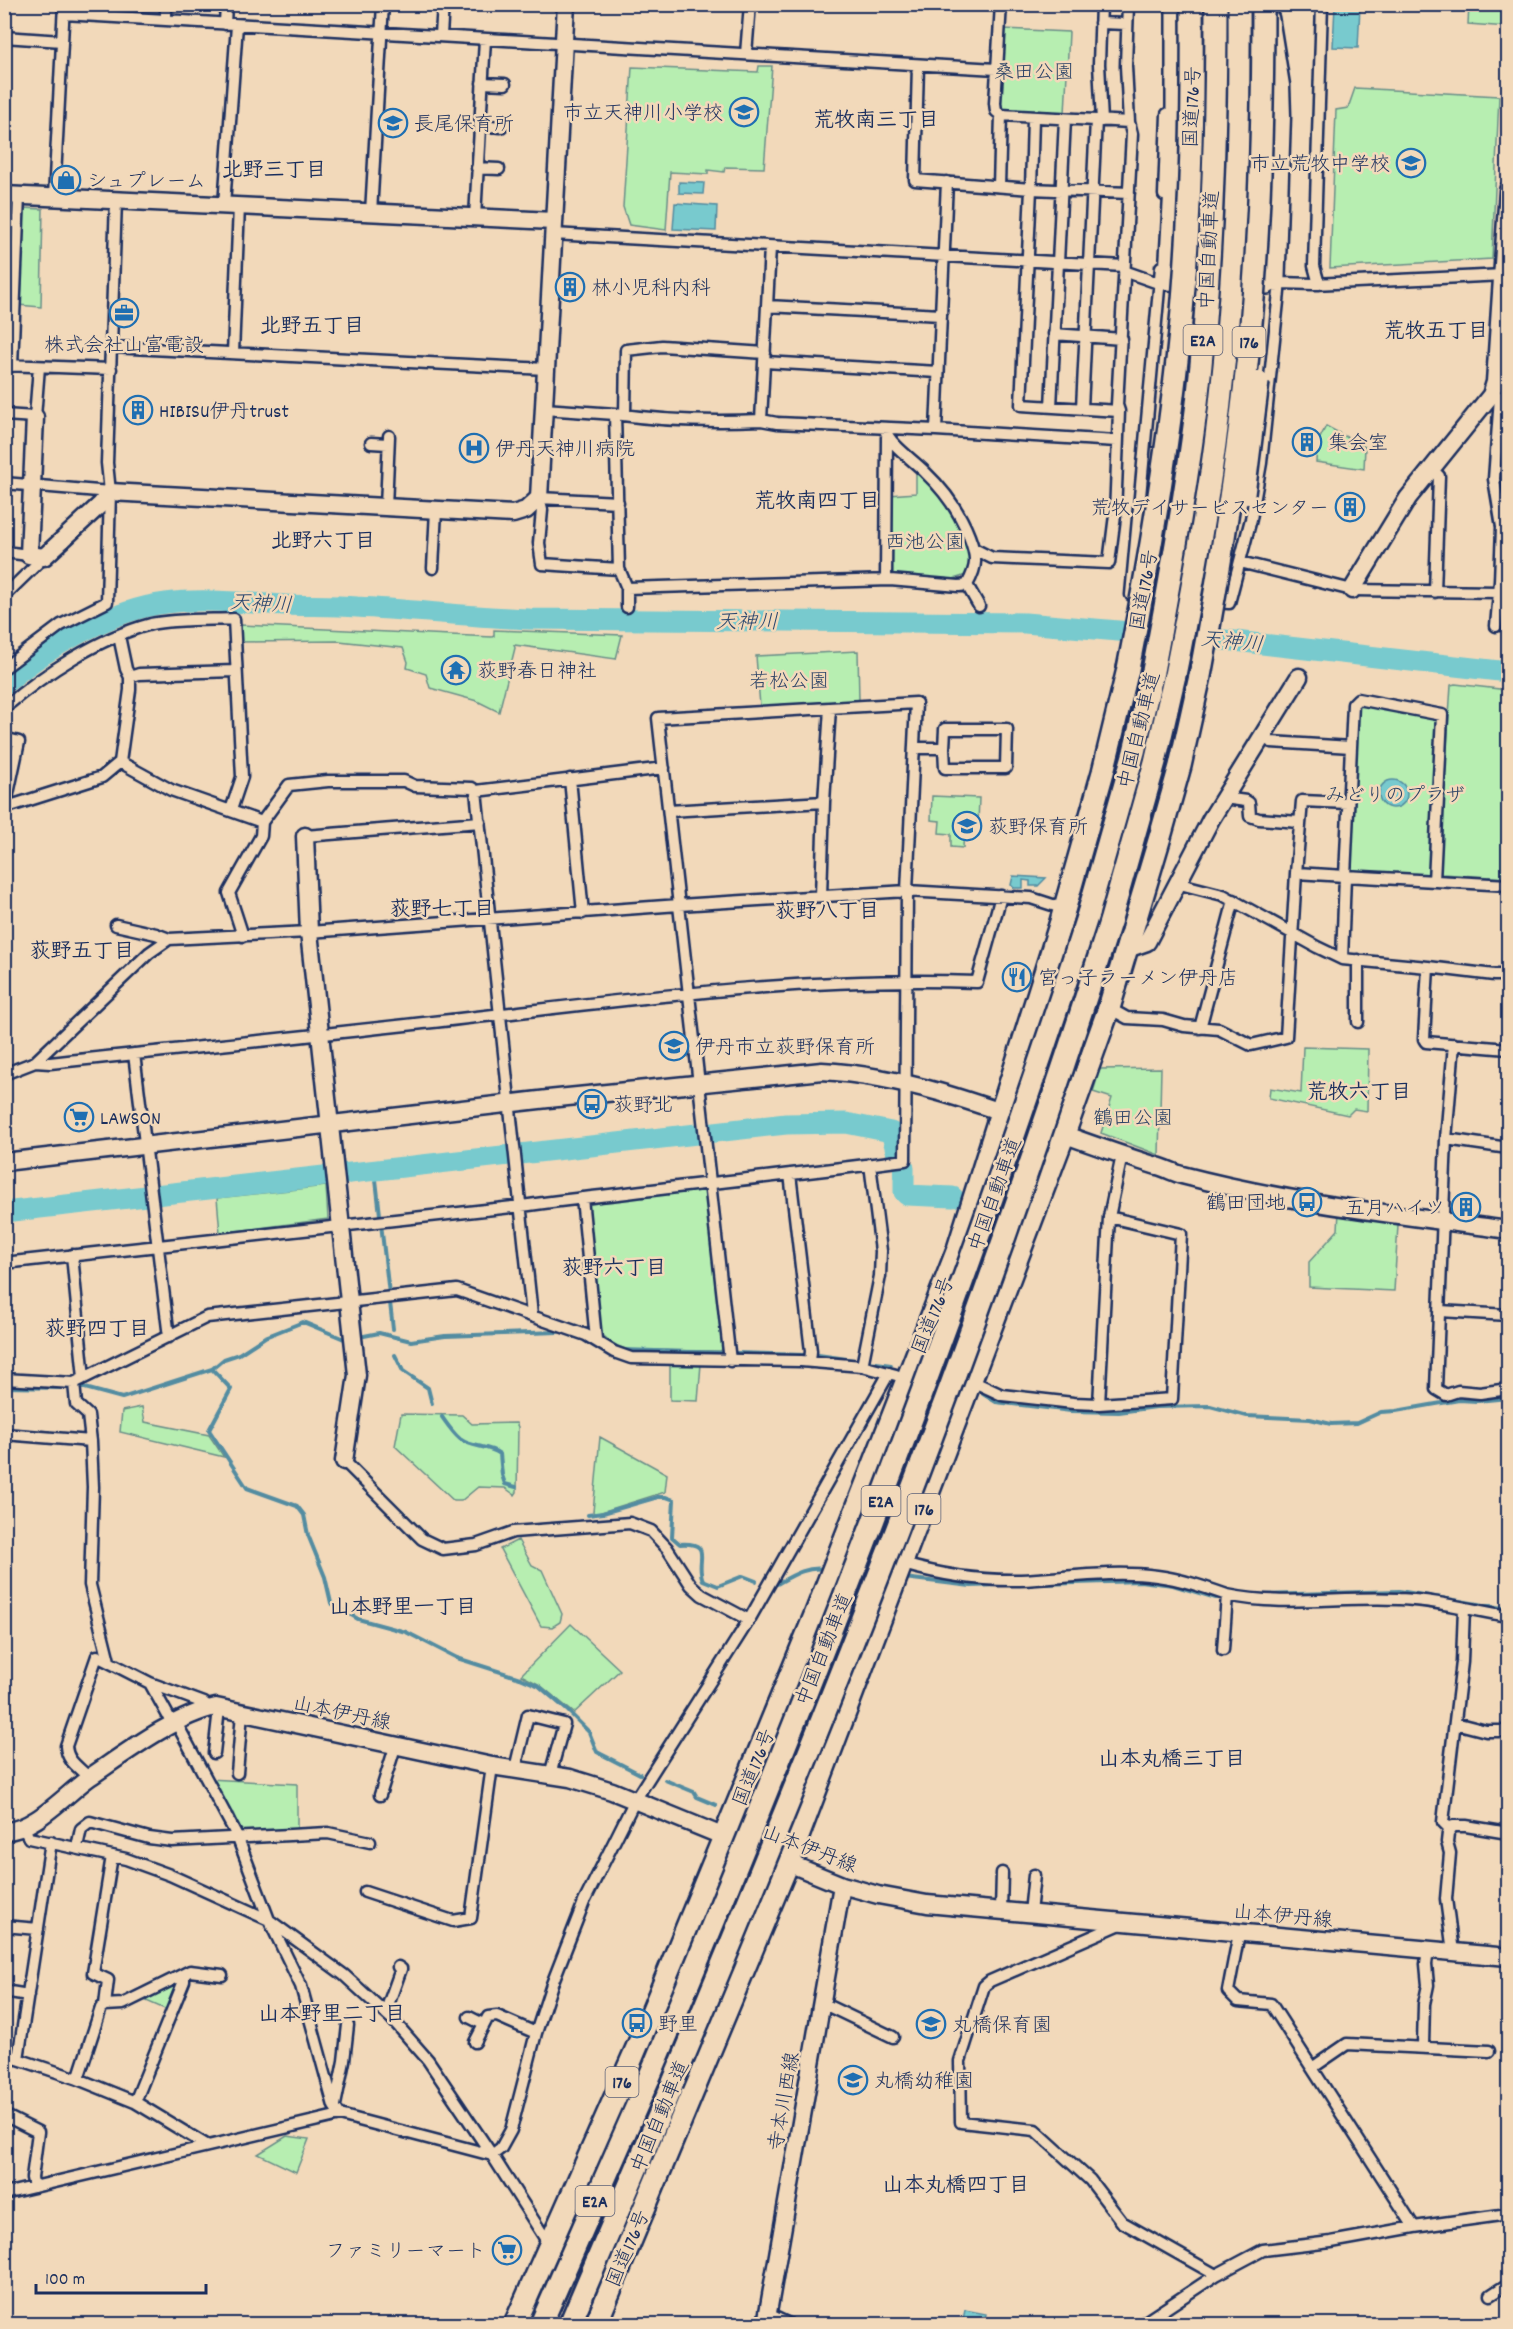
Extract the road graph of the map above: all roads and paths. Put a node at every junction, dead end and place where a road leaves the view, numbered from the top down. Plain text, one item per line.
1 (116, 4) edge
2 (166, 4) edge
3 (226, 4) edge
4 (383, 4) edge
5 (443, 4) edge
6 (566, 4) edge
7 (750, 4) edge
8 (1001, 4) edge
9 (1101, 4) edge
10 (1128, 4) edge
11 (1177, 4) edge
12 (1192, 4) edge
13 (1216, 4) edge
14 (1239, 4) edge
15 (1322, 4) edge
16 (64, 9) edge
17 (1270, 9) edge
18 (117, 17) junction
19 (166, 20) junction
20 (1100, 23) junction
21 (1127, 24) junction
22 (231, 25) junction
23 (382, 33) junction
24 (441, 35) junction
25 (4, 37) edge
26 (485, 39) junction
27 (62, 41) junction
28 (564, 44) junction
29 (746, 54) junction
30 (918, 65) junction
31 (996, 69) junction
32 (482, 83) junction
33 (506, 84) dead end
34 (1001, 115) junction
35 (1033, 118) junction
36 (1065, 119) junction
37 (1099, 120) junction
38 (1129, 122) junction
39 (479, 125) junction
40 (501, 127) dead end
41 (477, 168) junction
42 (499, 170) dead end
43 (947, 182) junction
44 (999, 186) junction
45 (1031, 189) junction
46 (1509, 190) edge
47 (1060, 191) junction
48 (1093, 192) junction
49 (1128, 193) junction
50 (12, 195) edge
51 (54, 197) junction
52 (116, 200) junction
53 (231, 206) junction
54 (371, 213) junction
55 (475, 218) junction
56 (553, 228) junction
57 (770, 247) junction
58 (945, 256) junction
59 (1027, 261) junction
60 (1056, 263) junction
61 (1090, 265) junction
62 (1124, 268) junction
63 (1506, 275) edge
64 (1166, 279) junction
65 (1319, 284) junction
66 (1276, 286) junction
67 (767, 306) junction
68 (941, 315) junction
69 (1054, 334) junction
70 (1086, 336) junction
71 (1122, 339) junction
72 (112, 347) junction
73 (233, 353) junction
74 (765, 357) junction
75 (8, 365) edge
76 (39, 368) junction
77 (111, 369) junction
78 (546, 369) junction
79 (938, 372) junction
80 (1500, 396) edge
81 (1051, 407) junction
82 (1082, 408) junction
83 (544, 409) junction
84 (1119, 411) junction
85 (4, 415) edge
86 (620, 415) junction
87 (35, 417) junction
88 (761, 420) junction
89 (936, 430) junction
90 (886, 433) junction
91 (1118, 441) junction
92 (371, 443) dead end
93 (1431, 470) junction
94 (4, 483) edge
95 (33, 485) junction
96 (110, 492) junction
97 (539, 498) junction
98 (618, 502) junction
99 (386, 507) junction
100 (436, 510) junction
101 (974, 549) junction
102 (4, 552) edge
103 (36, 556) junction
104 (1240, 562) junction
105 (433, 568) dead end
106 (619, 569) junction
107 (886, 580) junction
108 (967, 585) junction
109 (1503, 585) edge
110 (1144, 587) junction
111 (627, 588) junction
112 (1352, 590) junction
113 (1435, 592) junction
114 (4, 596) edge
115 (979, 606) dead end
116 (627, 607) dead end
117 (1212, 612) junction
118 (1496, 626) dead end
119 (119, 636) junction
120 (4, 668) edge
121 (236, 671) junction
122 (130, 677) junction
123 (1299, 677) dead end
124 (4, 708) edge
125 (830, 708) junction
126 (1263, 737) junction
127 (4, 738) edge
128 (1351, 747) junction
129 (914, 748) junction
130 (944, 748) junction
131 (120, 762) junction
132 (664, 768) junction
133 (570, 779) junction
134 (476, 791) junction
135 (1224, 798) junction
136 (824, 802) junction
137 (1348, 803) junction
138 (5, 808) edge
139 (231, 810) junction
140 (669, 811) junction
141 (262, 822) junction
142 (480, 822) junction
143 (1299, 822) junction
144 (305, 836) joint
145 (1296, 873) junction
146 (1345, 876) junction
147 (1434, 880) junction
148 (1176, 883) junction
149 (1509, 885) edge
150 (907, 891) junction
151 (821, 896) junction
152 (1001, 896) junction
153 (1234, 900) junction
154 (679, 905) junction
155 (583, 913) junction
156 (1063, 917) junction
157 (489, 918) junction
158 (116, 925) dead end
159 (309, 932) junction
160 (1293, 933) junction
161 (243, 936) junction
162 (169, 939) junction
163 (1127, 949) junction
164 (1342, 959) junction
165 (1358, 960) junction
166 (1428, 967) junction
167 (1509, 975) edge
168 (908, 979) junction
169 (689, 993) junction
170 (1109, 1008) junction
171 (499, 1015) junction
172 (1358, 1022) dead end
173 (1200, 1028) junction
174 (320, 1034) junction
175 (1454, 1044) junction
176 (1509, 1048) edge
177 (134, 1054) junction
178 (35, 1062) junction
179 (4, 1074) edge
180 (905, 1083) junction
181 (698, 1084) junction
182 (511, 1103) junction
183 (1001, 1112) junction
184 (331, 1124) junction
185 (1064, 1134) junction
186 (1446, 1139) junction
187 (146, 1146) junction
188 (1509, 1148) edge
189 (1122, 1155) junction
190 (4, 1162) edge
191 (870, 1164) junction
192 (790, 1174) junction
193 (710, 1184) junction
194 (582, 1198) junction
195 (520, 1206) junction
196 (1109, 1217) junction
197 (1444, 1221) junction
198 (341, 1226) junction
199 (1509, 1230) edge
200 (156, 1246) junction
201 (72, 1255) junction
202 (4, 1263) edge
203 (350, 1301) junction
204 (1440, 1311) junction
205 (532, 1315) junction
206 (1509, 1315) edge
207 (169, 1337) junction
208 (596, 1339) junction
209 (730, 1361) junction
210 (810, 1362) junction
211 (862, 1366) junction
212 (898, 1376) junction
213 (4, 1379) edge
214 (79, 1381) junction
215 (972, 1381) junction
216 (1509, 1389) edge
217 (1099, 1404) junction
218 (4, 1434) edge
219 (91, 1441) junction
220 (344, 1461) joint
221 (903, 1564) junction
222 (1227, 1594) junction
223 (1464, 1608) junction
224 (1509, 1616) edge
225 (748, 1620) junction
226 (1223, 1650) dead end
227 (109, 1661) junction
228 (150, 1683) junction
229 (214, 1709) junction
230 (242, 1713) junction
231 (174, 1723) junction
232 (1455, 1723) junction
233 (1509, 1731) edge
234 (396, 1744) junction
235 (214, 1753) dead end
236 (492, 1766) junction
237 (514, 1770) junction
238 (237, 1773) dead end
239 (550, 1775) junction
240 (89, 1778) junction
241 (380, 1795) dead end
242 (635, 1800) junction
243 (22, 1827) junction
244 (1450, 1829) junction
245 (4, 1831) edge
246 (1509, 1833) edge
247 (237, 1836) junction
248 (724, 1837) junction
249 (51, 1842) junction
250 (370, 1842) dead end
251 (77, 1847) junction
252 (112, 1856) junction
253 (788, 1863) junction
254 (1002, 1873) dead end
255 (1034, 1875) dead end
256 (842, 1886) junction
257 (365, 1892) dead end
258 (1001, 1911) junction
259 (1030, 1913) junction
260 (269, 1920) junction
261 (1126, 1922) junction
262 (4, 1926) edge
263 (38, 1929) junction
264 (1239, 1933) junction
265 (1428, 1949) junction
266 (1453, 1952) junction
267 (1509, 1957) edge
268 (401, 1969) dead end
269 (184, 1975) junction
270 (222, 1976) dead end
271 (4, 1991) edge
272 (28, 1995) junction
273 (822, 2003) junction
274 (105, 2005) junction
275 (384, 2010) junction
276 (469, 2017) dead end
277 (483, 2024) junction
278 (348, 2025) dead end
279 (888, 2032) dead end
280 (536, 2033) junction
281 (475, 2042) dead end
282 (1423, 2046) junction
283 (1489, 2051) dead end
284 (4, 2057) edge
285 (18, 2059) junction
286 (1312, 2068) junction
287 (78, 2079) junction
288 (135, 2102) junction
289 (337, 2110) junction
290 (4, 2115) edge
291 (208, 2146) junction
292 (492, 2155) junction
293 (34, 2187) junction
294 (4, 2194) edge
295 (1509, 2214) edge
296 (1414, 2227) junction
297 (550, 2247) junction
298 (1216, 2275) junction
299 (1509, 2284) edge
300 (1491, 2295) dead end
301 (767, 2319) edge
302 (596, 2324) edge
303 (515, 2325) edge
304 (541, 2325) edge
305 (570, 2325) edge
306 (789, 2325) edge
307 (1142, 2325) edge

1 - 18 street
2 - 19 street
3 - 22 street
4 - 23 street
5 - 24 street
6 - 28 street
7 - 29 street
8 - 31 street
9 - 20 street
10 - 21 street
11 - 64 highway
12 - 110 highway, 国道176号 / 176, bridge
13 - 304 highway, 中国自動車道 / E2A, bridge
14 - 305 highway, 中国自動車道 / E2A, bridge
15 - 65 street
16 - 18 street
16 - 27 street
17 - 66 highway
17 - 117 highway, 国道176号 / 176, bridge
18 - 19 street
19 - 22 street
20 - 21 street
20 - 37 street
21 - 38 street
22 - 23 street
22 - 53 street
23 - 24 street
23 - 54 street
24 - 26 street
25 - 27 street
26 - 28 street
26 - 32 street
27 - 51 street
28 - 29 street
28 - 56 street
29 - 30 street
30 - 31 street
30 - 43 street
31 - 34 street
32 - 33 street
32 - 39 street
34 - 35 street
34 - 44 street
35 - 36 street
35 - 45 street
36 - 37 street
36 - 47 street
37 - 38 street
37 - 48 street
38 - 49 street
39 - 40 street
39 - 41 street
41 - 42 street
41 - 55 street
43 - 44 street
43 - 58 street
44 - 45 street
45 - 47 street
45 - 59 street
46 - 63 street
47 - 48 street
47 - 60 street
48 - 49 street
48 - 61 street
49 - 62 street
50 - 51 street
50 - 75 street
51 - 52 street
52 - 53 street
52 - 72 street
53 - 54 street
53 - 73 street
54 - 55 street
55 - 56 street
56 - 57 street
56 - 78 street
57 - 58 street
57 - 67 street
58 - 59 street
58 - 68 street
59 - 60 street
59 - 81 street
60 - 61 street
60 - 69 street
61 - 62 street
61 - 70 street
62 - 64 street
62 - 71 street
63 - 65 street
63 - 80 street
64 - 66 street
64 - 104 street
64 - 110 highway, bridge
65 - 66 street
66 - 104 street
66 - 117 highway, bridge
67 - 68 street
67 - 74 street
68 - 79 street
69 - 70 street
69 - 81 street
70 - 71 street
70 - 82 street
71 - 84 street
72 - 73 street
72 - 77 street
73 - 78 street
74 - 79 street
74 - 86 street
74 - 88 street
75 - 76 street
76 - 77 street
76 - 87 street
77 - 96 street
78 - 83 street
79 - 89 street
80 - 93 street
80 - 109 street
81 - 82 street
82 - 84 street
83 - 86 street
83 - 97 street
84 - 91 street
85 - 87 street
86 - 88 street
86 - 98 street
87 - 95 street
88 - 90 street
89 - 90 street
89 - 91 street
90 - 101 street
90 - 107 street
91 - 101 street
92 - 99 street
93 - 112 street
93 - 113 street
94 - 95 street
95 - 96 street
95 - 103 street
96 - 99 street
96 - 103 street
96 - 120 street
97 - 98 street
97 - 100 street
97 - 106 street
98 - 106 street
99 - 100 street
100 - 105 street
101 - 108 street
102 - 103 street
103 - 114 street
104 - 112 street
106 - 111 street
107 - 108 street
107 - 111 street
108 - 115 street
109 - 113 street
109 - 118 street
110 - 156 highway, 国道176号 / 176, bridge
111 - 116 street
112 - 113 street
117 - 163 highway, 国道176号 / 176, bridge
119 - 121 street
119 - 122 street
119 - 124 street
121 - 122 street
121 - 139 street
122 - 131 street
123 - 126 street
125 - 129 street
125 - 132 street
125 - 136 street
126 - 128 street
126 - 135 street
127 - 138 street
128 - 137 street
128 - 147 street
129 - 130 street
129 - 150 street
130 - 130 street
131 - 138 street
131 - 139 street
132 - 133 street
132 - 140 street
133 - 134 street
133 - 155 street
134 - 141 street
134 - 142 street
135 - 143 street
135 - 148 street
136 - 140 street
136 - 151 street
137 - 143 street
137 - 146 street
139 - 141 street
140 - 154 street
141 - 161 street
142 - 144 street
142 - 157 street
143 - 145 street
144 - 159 street
145 - 146 street
145 - 160 street
146 - 147 street
146 - 164 street
147 - 149 street
148 - 153 street
148 - 163 street
150 - 151 street
150 - 152 street
150 - 168 street
151 - 154 street
152 - 156 street
152 - 168 street
153 - 160 street
153 - 173 street
154 - 155 street
154 - 169 street
155 - 157 street
156 - 163 street
156 - 183 highway, 国道176号 / 176
157 - 159 street
157 - 171 street
158 - 162 street
159 - 161 street
159 - 174 street
160 - 164 street
160 - 173 street
161 - 162 street
162 - 178 street
163 - 170 highway, 国道176号 / 176
164 - 165 street
165 - 166 street
165 - 172 street
166 - 167 street
166 - 175 street
168 - 169 street
168 - 180 street
169 - 171 street
169 - 181 street
170 - 173 street
170 - 185 highway, 国道176号 / 176
171 - 174 street
171 - 182 street
174 - 177 street
174 - 184 street
175 - 176 street
175 - 186 street
177 - 178 street
177 - 187 street
178 - 179 street
180 - 181 street
180 - 183 street
180 - 191 street
181 - 182 street
181 - 193 street
182 - 184 street
182 - 195 street
183 - 185 street
183 - 212 highway, 国道176号 / 176
184 - 187 street
184 - 198 street
185 - 189 street
185 - 215 highway, 国道176号 / 176
186 - 188 street
186 - 197 street
187 - 190 street
187 - 200 street
189 - 196 street
189 - 197 street
191 - 192 street
191 - 211 street
192 - 193 street
192 - 210 street
193 - 194 street
193 - 209 street
194 - 195 street
194 - 208 street
195 - 198 street
195 - 205 street
196 - 217 street
196 - 217 street
197 - 199 street
197 - 204 street
198 - 200 street
198 - 203 street
200 - 201 street
200 - 207 street
201 - 202 street
201 - 214 street
203 - 205 street
203 - 207 street
203 - 220 street
204 - 206 street
204 - 216 street
205 - 208 street
207 - 214 street
208 - 209 street
209 - 210 street
210 - 211 street
211 - 212 street
212 - 225 street
212 - 248 highway, 国道176号 / 176
213 - 214 street
214 - 219 street
215 - 217 street
215 - 221 highway, 国道176号 / 176
218 - 219 street
219 - 227 street
220 - 225 street
221 - 222 street
221 - 253 highway, 国道176号 / 176
222 - 223 street
222 - 226 street
223 - 224 street
223 - 232 street
225 - 242 street
227 - 228 street
227 - 240 street
228 - 229 street
228 - 231 street
229 - 230 street, 山本伊丹線
229 - 231 street
229 - 235 street
230 - 234 street, 山本伊丹線
230 - 238 street
231 - 240 street
231 - 247 street
232 - 233 street
232 - 244 street
234 - 236 street, 山本伊丹線
234 - 241 street
236 - 237 street, 山本伊丹線
236 - 257 street
237 - 239 street, 山本伊丹線
237 - 239 street
239 - 242 street, 山本伊丹線
240 - 243 street
242 - 248 street, 山本伊丹線
242 - 280 street
243 - 245 street
243 - 249 street
244 - 246 street
244 - 266 street
247 - 250 street
247 - 251 street
247 - 260 street
248 - 253 street, 山本伊丹線
248 - 297 highway, 国道176号 / 176
249 - 251 street
249 - 263 street
251 - 252 street
252 - 260 street
252 - 274 street
253 - 256 street, 山本伊丹線
253 - 302 highway, 国道176号 / 176
254 - 258 street
255 - 259 street
256 - 258 street, 山本伊丹線
256 - 273 street, 寺本川西線
258 - 259 street, 山本伊丹線
259 - 261 street, 山本伊丹線
260 - 275 street
260 - 289 street
261 - 264 street, 山本伊丹線
261 - 298 street
262 - 263 street
263 - 272 street
264 - 265 street, 山本伊丹線
264 - 286 street
265 - 266 street, 山本伊丹線
265 - 282 street
266 - 267 street, 山本伊丹線
268 - 275 street
269 - 270 street
269 - 274 street
269 - 288 street
271 - 272 street
272 - 285 street
273 - 279 street
273 - 301 street, 寺本川西線
274 - 287 street
275 - 292 street
276 - 277 street
277 - 280 street
277 - 281 street
278 - 289 street
280 - 292 street
282 - 283 street
282 - 286 street
284 - 285 street
285 - 287 street
286 - 296 street
287 - 288 street
288 - 291 street
289 - 291 street
289 - 292 street
290 - 293 street
291 - 293 street
292 - 297 street
293 - 294 street
295 - 296 street
296 - 298 street
297 - 303 highway, 国道176号 / 176
298 - 307 street
299 - 300 street
301 - 306 street

